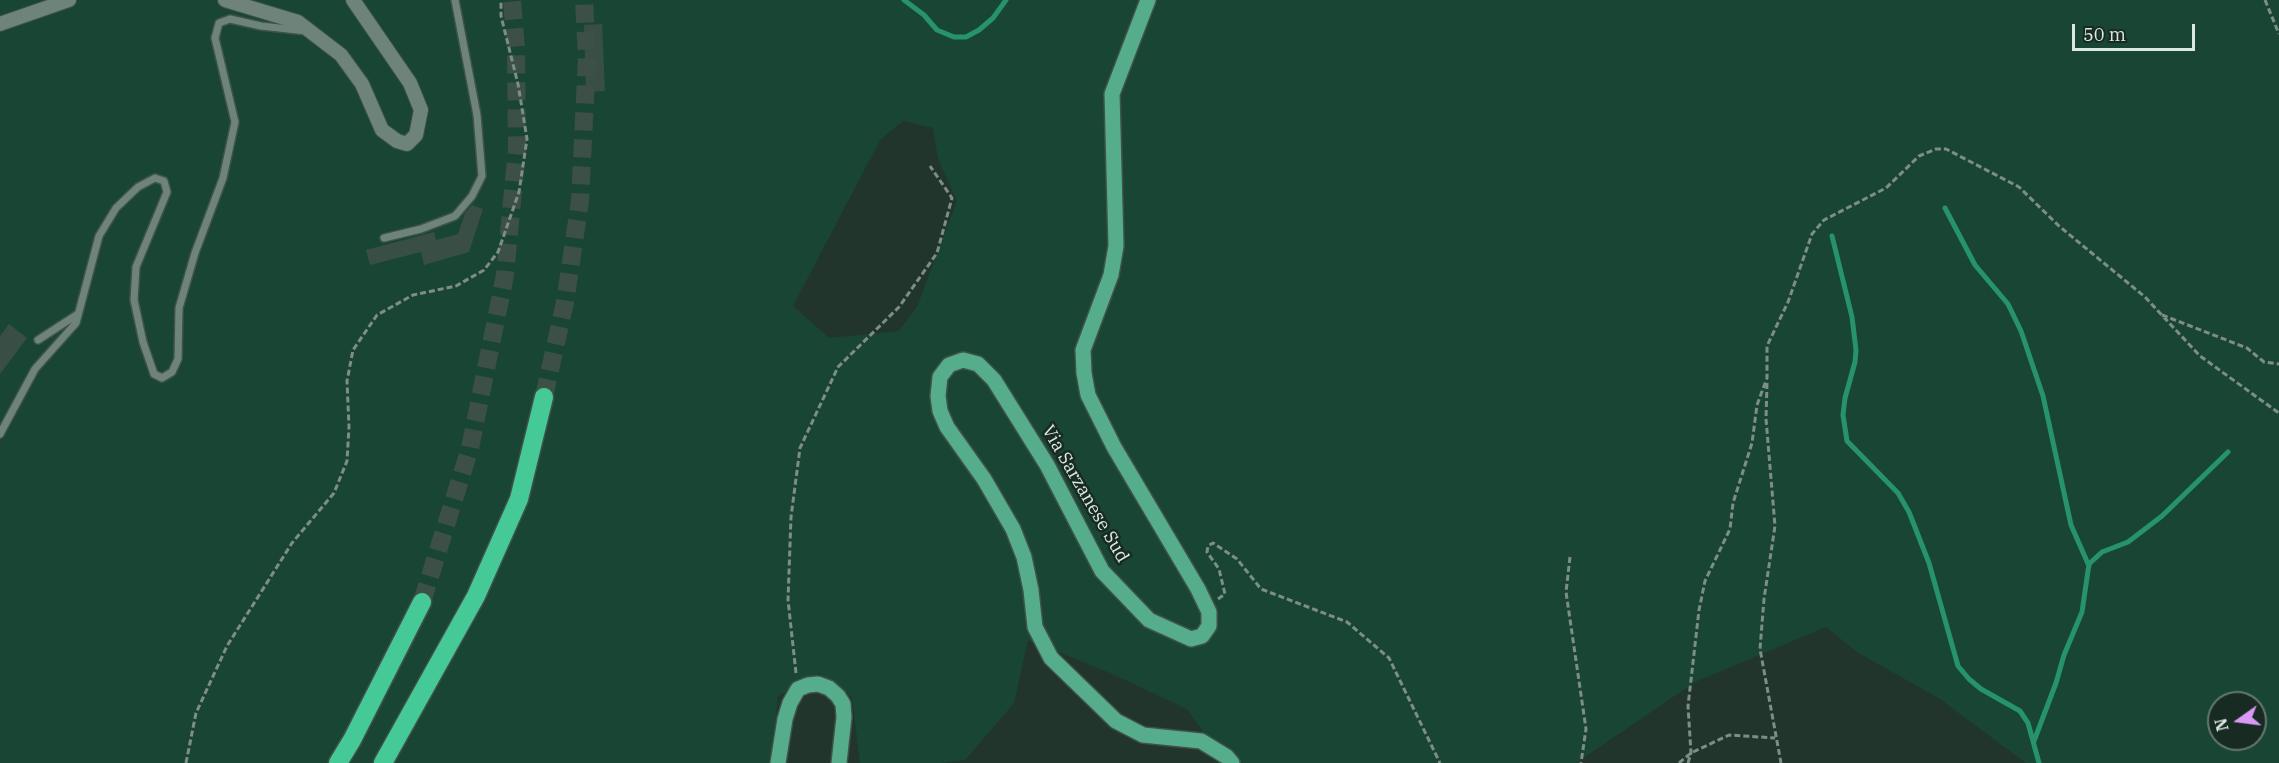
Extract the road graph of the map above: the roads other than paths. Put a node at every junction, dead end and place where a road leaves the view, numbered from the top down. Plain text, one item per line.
1 (69, 0) edge
2 (225, 0) edge
3 (353, 0) edge
4 (455, 0) edge
5 (1148, 0) edge
6 (0, 24) edge
7 (311, 32) junction
8 (384, 238) dead end
9 (78, 314) junction
10 (38, 340) dead end
11 (544, 397) tunnel mouth
12 (0, 434) edge
13 (422, 602) tunnel mouth
14 (338, 763) edge
15 (383, 763) edge
16 (778, 763) edge
17 (839, 763) edge
18 (1232, 763) edge

1 - 6 street
2 - 7 street
3 - 7 street
4 - 8 lane
5 - 18 main road, Via Sarzanese Sud
7 - 9 lane
9 - 10 lane
9 - 12 lane
11 - 15 highway
13 - 14 highway
16 - 17 main road

